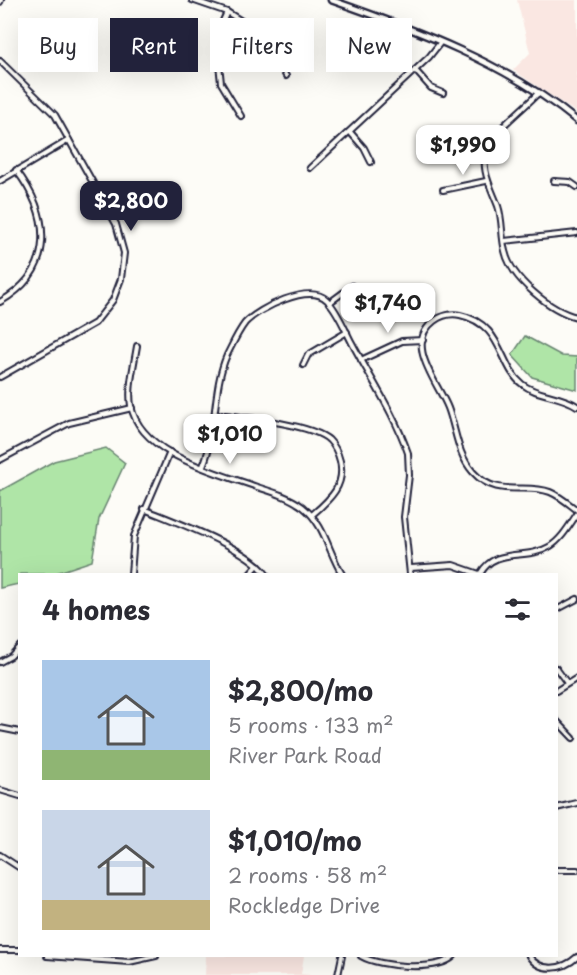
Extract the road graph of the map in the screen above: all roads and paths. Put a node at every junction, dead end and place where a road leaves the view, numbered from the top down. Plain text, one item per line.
1 (192, 0) edge
2 (331, 0) edge
3 (227, 12) junction
4 (440, 43) junction
5 (0, 61) edge
6 (415, 70) junction
7 (286, 76) dead end
8 (539, 92) junction
9 (443, 93) dead end
10 (241, 116) dead end
11 (577, 121) edge
12 (350, 132) junction
13 (69, 140) junction
14 (371, 162) dead end
15 (310, 168) dead end
16 (16, 170) junction
17 (0, 181) edge
18 (486, 181) junction
19 (554, 181) dead end
20 (577, 187) edge
21 (443, 190) dead end
22 (577, 233) edge
23 (504, 242) junction
24 (352, 286) dead end
25 (0, 302) edge
26 (330, 303) junction
27 (577, 317) edge
28 (347, 332) junction
29 (423, 340) junction
30 (137, 346) dead end
31 (361, 360) junction
32 (303, 365) dead end
33 (0, 377) edge
34 (577, 406) edge
35 (132, 408) junction
36 (216, 414) junction
37 (170, 452) junction
38 (0, 460) edge
39 (203, 466) junction
40 (144, 509) junction
41 (577, 510) edge
42 (577, 514) edge
43 (312, 515) junction
44 (258, 565) junction
45 (411, 568) junction
46 (131, 573) edge
47 (251, 573) edge
48 (266, 573) edge
49 (342, 573) edge
50 (410, 573) edge
51 (476, 573) edge
52 (480, 573) edge
53 (577, 599) edge
54 (558, 609) edge
55 (18, 648) edge
56 (0, 662) edge
57 (558, 671) edge
58 (577, 678) edge
59 (567, 683) junction
60 (558, 690) edge
61 (558, 722) edge
62 (0, 728) edge
63 (18, 732) edge
64 (573, 738) dead end
65 (0, 790) edge
66 (18, 795) edge
67 (577, 803) edge
68 (558, 808) edge
69 (0, 855) edge
70 (18, 867) edge
71 (558, 870) edge
72 (577, 870) edge
73 (0, 950) edge
74 (18, 950) edge
75 (61, 957) edge
76 (152, 957) edge
77 (342, 957) edge
78 (364, 957) edge
79 (452, 957) edge
80 (530, 957) edge
81 (577, 957) edge
82 (338, 975) edge

1 - 3 street
2 - 4 street
3 - 7 street
3 - 10 street
4 - 6 street
4 - 8 street
5 - 13 street
6 - 9 street
6 - 12 street
8 - 11 street
8 - 18 street
12 - 14 street
12 - 15 street
13 - 16 street
13 - 33 street
16 - 17 street
16 - 25 street
18 - 21 street
18 - 23 street
19 - 20 street
22 - 23 street
23 - 27 street
24 - 26 street
26 - 28 street
26 - 36 street
28 - 31 street
28 - 32 street
29 - 31 street
29 - 34 street
29 - 41 street
30 - 35 street
31 - 45 street
35 - 37 street
35 - 38 street
36 - 39 street
36 - 43 street
37 - 39 street
37 - 40 street
39 - 43 street
40 - 44 street
40 - 46 street
42 - 52 street
43 - 49 street
44 - 47 street
44 - 48 street
45 - 50 street
45 - 51 street
53 - 54 street
55 - 56 street
57 - 59 street
58 - 59 street
59 - 60 street
61 - 64 street
62 - 63 street
65 - 66 street
67 - 68 street
69 - 70 street
71 - 72 street
73 - 74 street
75 - 76 street
77 - 82 street
78 - 79 street
80 - 81 street

